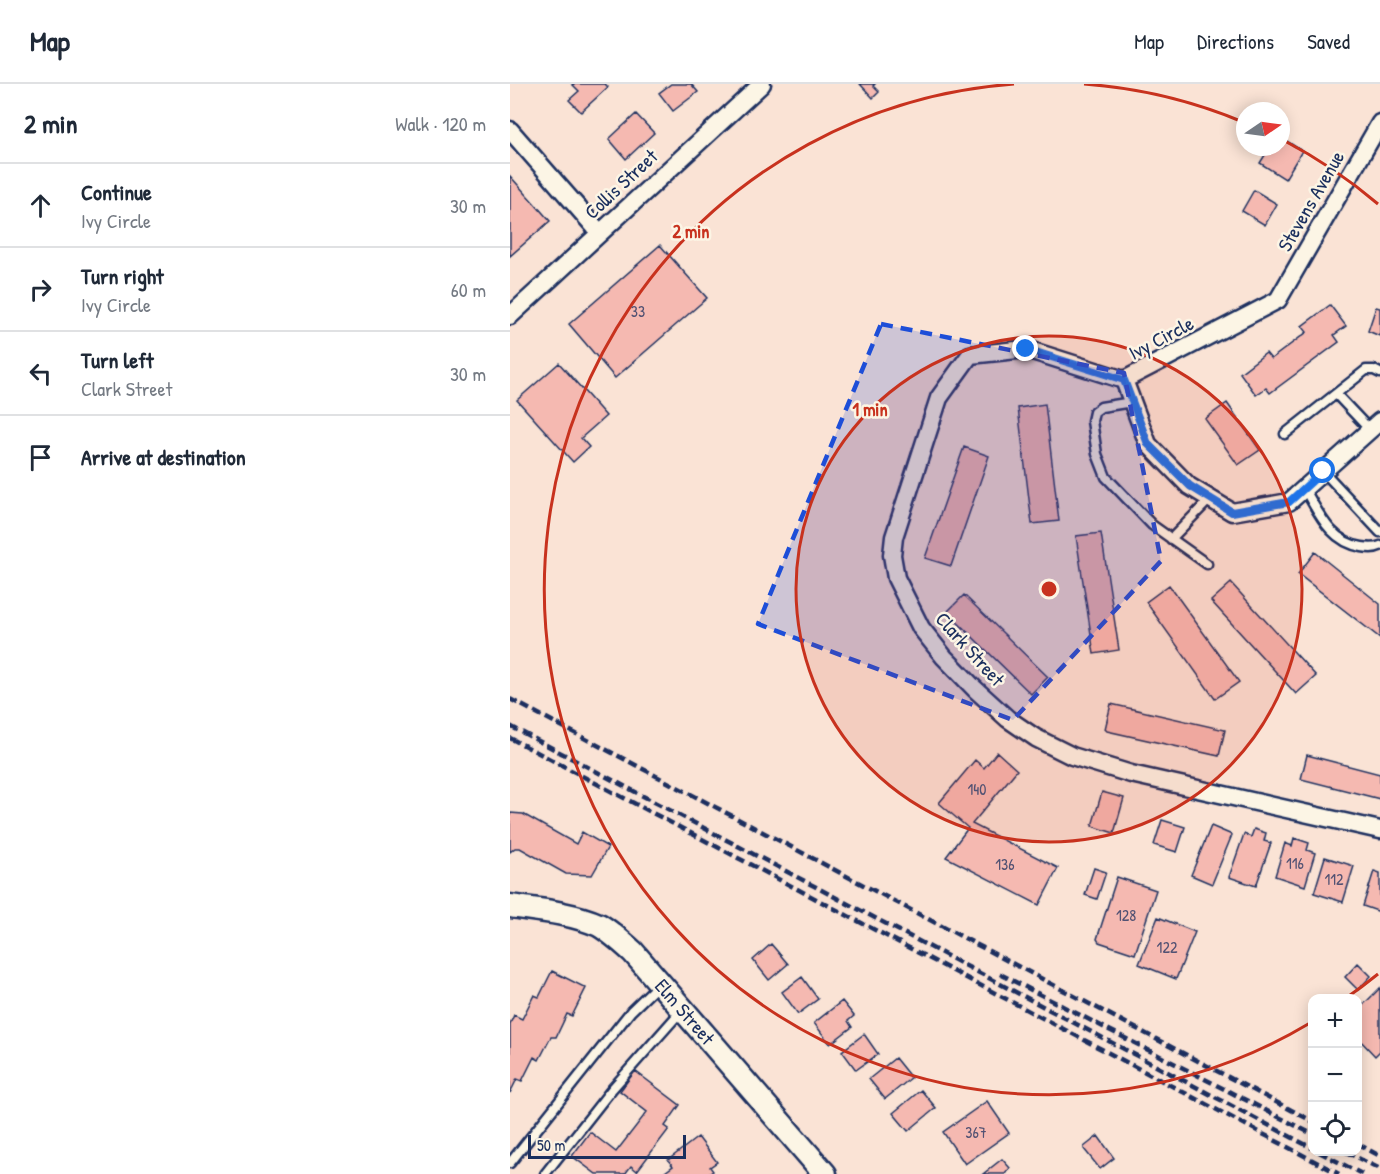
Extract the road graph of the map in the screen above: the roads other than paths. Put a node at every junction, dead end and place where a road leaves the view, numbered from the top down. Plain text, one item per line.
1 (762, 84) edge
2 (1380, 123) edge
3 (510, 130) edge
4 (600, 233) junction
5 (1278, 300) joint
6 (510, 316) edge
7 (1380, 373) edge
8 (1124, 380) junction
9 (1336, 394) junction
10 (1132, 402) junction
11 (1375, 425) edge
12 (1285, 434) dead end
13 (1323, 471) junction
14 (1304, 488) junction
15 (1210, 499) junction
16 (1380, 532) edge
17 (1172, 539) junction
18 (1380, 546) edge
19 (1207, 564) dead end
20 (1380, 830) edge
21 (510, 906) edge
22 (660, 983) junction
23 (683, 1010) junction
24 (510, 1163) edge
25 (545, 1174) edge
26 (825, 1174) edge

1 - 4 street, Collis Street
2 - 5 street, Stevens Avenue
3 - 4 street
4 - 6 street, Collis Street
5 - 8 street, Ivy Circle
7 - 9 lane
8 - 10 street, Ivy Circle
8 - 20 street, Clark Street
9 - 11 lane
9 - 12 lane
10 - 15 street, Ivy Circle
10 - 17 lane
11 - 13 street, Ivy Circle
13 - 14 street, Ivy Circle
13 - 16 lane
14 - 15 street, Ivy Circle
14 - 18 lane
15 - 17 lane
17 - 19 lane
21 - 22 main road, Elm Street
22 - 23 main road, Elm Street
22 - 24 lane
23 - 25 lane
23 - 26 main road, Elm Street

